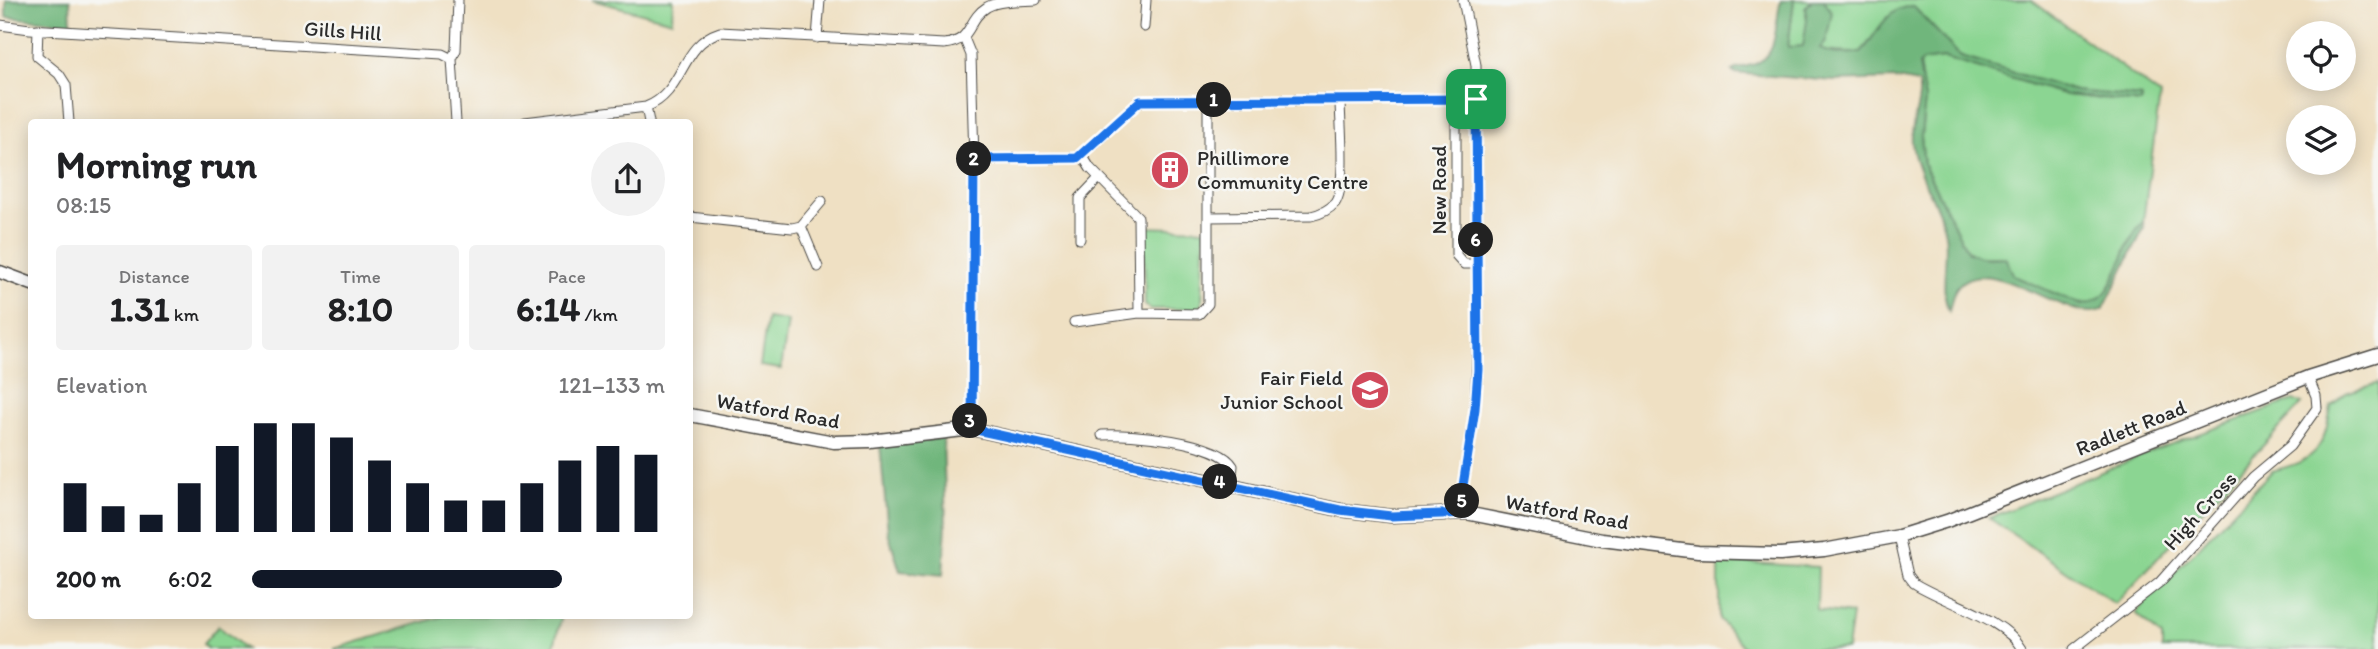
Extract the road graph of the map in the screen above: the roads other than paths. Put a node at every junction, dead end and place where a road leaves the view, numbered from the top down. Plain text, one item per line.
1 (458, 0) edge
2 (820, 0) edge
3 (1036, 0) edge
4 (1146, 0) edge
5 (1463, 0) edge
6 (994, 2) edge
7 (0, 24) edge
8 (1144, 27) dead end
9 (38, 29) junction
10 (817, 38) junction
11 (964, 38) junction
12 (452, 59) junction
13 (1476, 99) junction
14 (1208, 100) junction
15 (1340, 100) junction
16 (1456, 100) junction
17 (646, 107) junction
18 (69, 119) edge
19 (456, 119) edge
20 (549, 119) edge
21 (648, 119) edge
22 (1083, 155) junction
23 (974, 159) junction
24 (1099, 178) junction
25 (822, 201) dead end
26 (693, 217) edge
27 (1208, 217) junction
28 (801, 226) junction
29 (1080, 239) dead end
30 (1476, 264) junction
31 (818, 267) dead end
32 (0, 272) edge
33 (28, 282) edge
34 (1139, 313) junction
35 (1074, 322) dead end
36 (2378, 355) edge
37 (2308, 377) junction
38 (693, 416) edge
39 (972, 429) junction
40 (1102, 435) dead end
41 (1231, 484) junction
42 (1466, 513) junction
43 (1899, 536) junction
44 (2022, 649) edge
45 (2074, 649) edge

1 - 12 street
2 - 10 street
3 - 6 street
4 - 8 street
5 - 13 street, New Road
6 - 11 street
7 - 9 street, Gills Hill
9 - 12 street, Gills Hill
9 - 18 street
10 - 11 street
10 - 17 street
11 - 23 street
12 - 19 street
13 - 16 street
13 - 30 street, New Road
14 - 15 street
14 - 22 street
14 - 27 street
15 - 16 street
15 - 27 street
16 - 30 street, New Road
17 - 20 street
17 - 21 street
22 - 23 street
22 - 24 street
23 - 39 street
24 - 29 street
24 - 34 street
25 - 28 street
26 - 28 street
27 - 34 street
28 - 31 street
30 - 42 street, New Road
32 - 33 main road
34 - 35 street
36 - 37 main road, Radlett Road
37 - 43 main road, Radlett Road
37 - 45 street, High Cross
38 - 39 main road, Watford Road
39 - 41 main road, Watford Road
40 - 41 street
41 - 42 main road, Watford Road
42 - 43 main road, Watford Road
43 - 44 street

